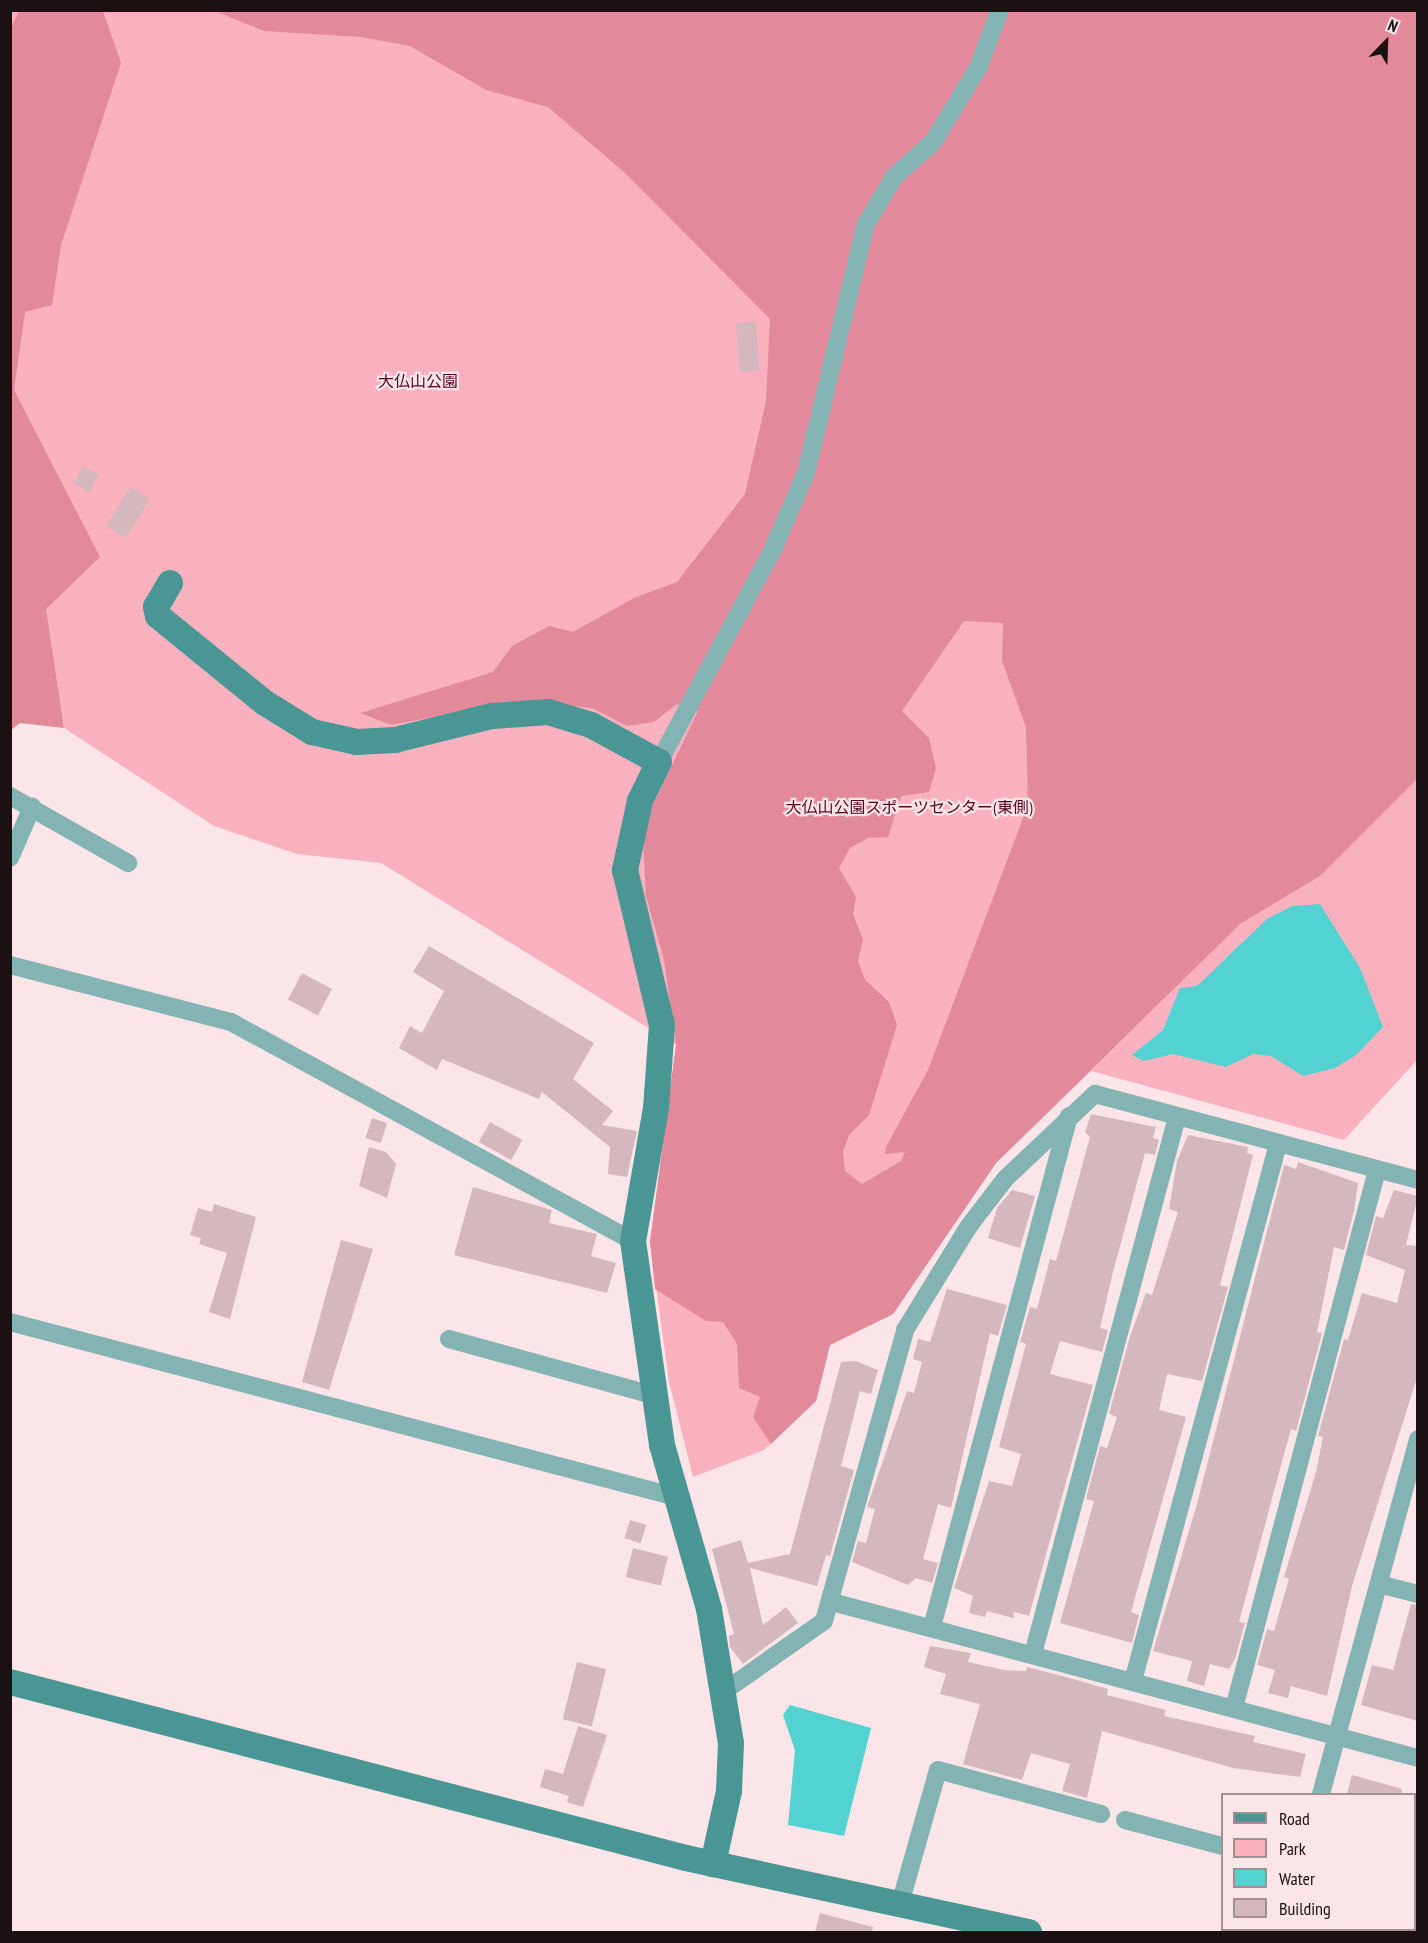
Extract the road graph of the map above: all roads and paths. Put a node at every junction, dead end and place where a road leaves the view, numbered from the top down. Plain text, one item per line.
1 (1000, 10) edge
2 (170, 584) dead end
3 (659, 762) junction
4 (10, 796) edge
5 (32, 807) junction
6 (10, 858) edge
7 (128, 863) dead end
8 (10, 965) edge
9 (1070, 1114) junction
10 (1177, 1117) junction
11 (1278, 1144) junction
12 (1377, 1170) junction
13 (1418, 1180) edge
14 (633, 1241) junction
15 (10, 1322) edge
16 (450, 1339) dead end
17 (653, 1395) junction
18 (1416, 1449) edge
19 (676, 1497) junction
20 (1379, 1584) junction
21 (1418, 1594) edge
22 (832, 1602) junction
23 (932, 1628) junction
24 (1033, 1654) junction
25 (1133, 1681) junction
26 (10, 1683) edge
27 (723, 1692) junction
28 (1234, 1708) junction
29 (1337, 1736) junction
30 (1418, 1758) edge
31 (1321, 1793) edge
32 (1101, 1814) dead end
33 (1125, 1821) dead end
34 (1221, 1846) edge
35 (713, 1864) junction
36 (900, 1904) junction
37 (1029, 1932) edge

1 - 3 street
2 - 3 street
3 - 14 street
4 - 5 street
5 - 6 street
5 - 7 street
8 - 14 street
9 - 10 street
9 - 22 street
9 - 23 street
10 - 11 street
10 - 24 street
11 - 12 street
11 - 25 street
12 - 13 street
12 - 28 street
14 - 17 street
15 - 19 street
16 - 17 street
17 - 19 street
18 - 20 street
19 - 27 street
20 - 21 street
20 - 29 street
22 - 23 street
22 - 27 street
23 - 24 street
24 - 25 street
25 - 28 street
26 - 35 street
27 - 35 street
28 - 29 street
29 - 30 street
29 - 31 street
32 - 36 street
33 - 34 street
35 - 36 street
36 - 37 street

